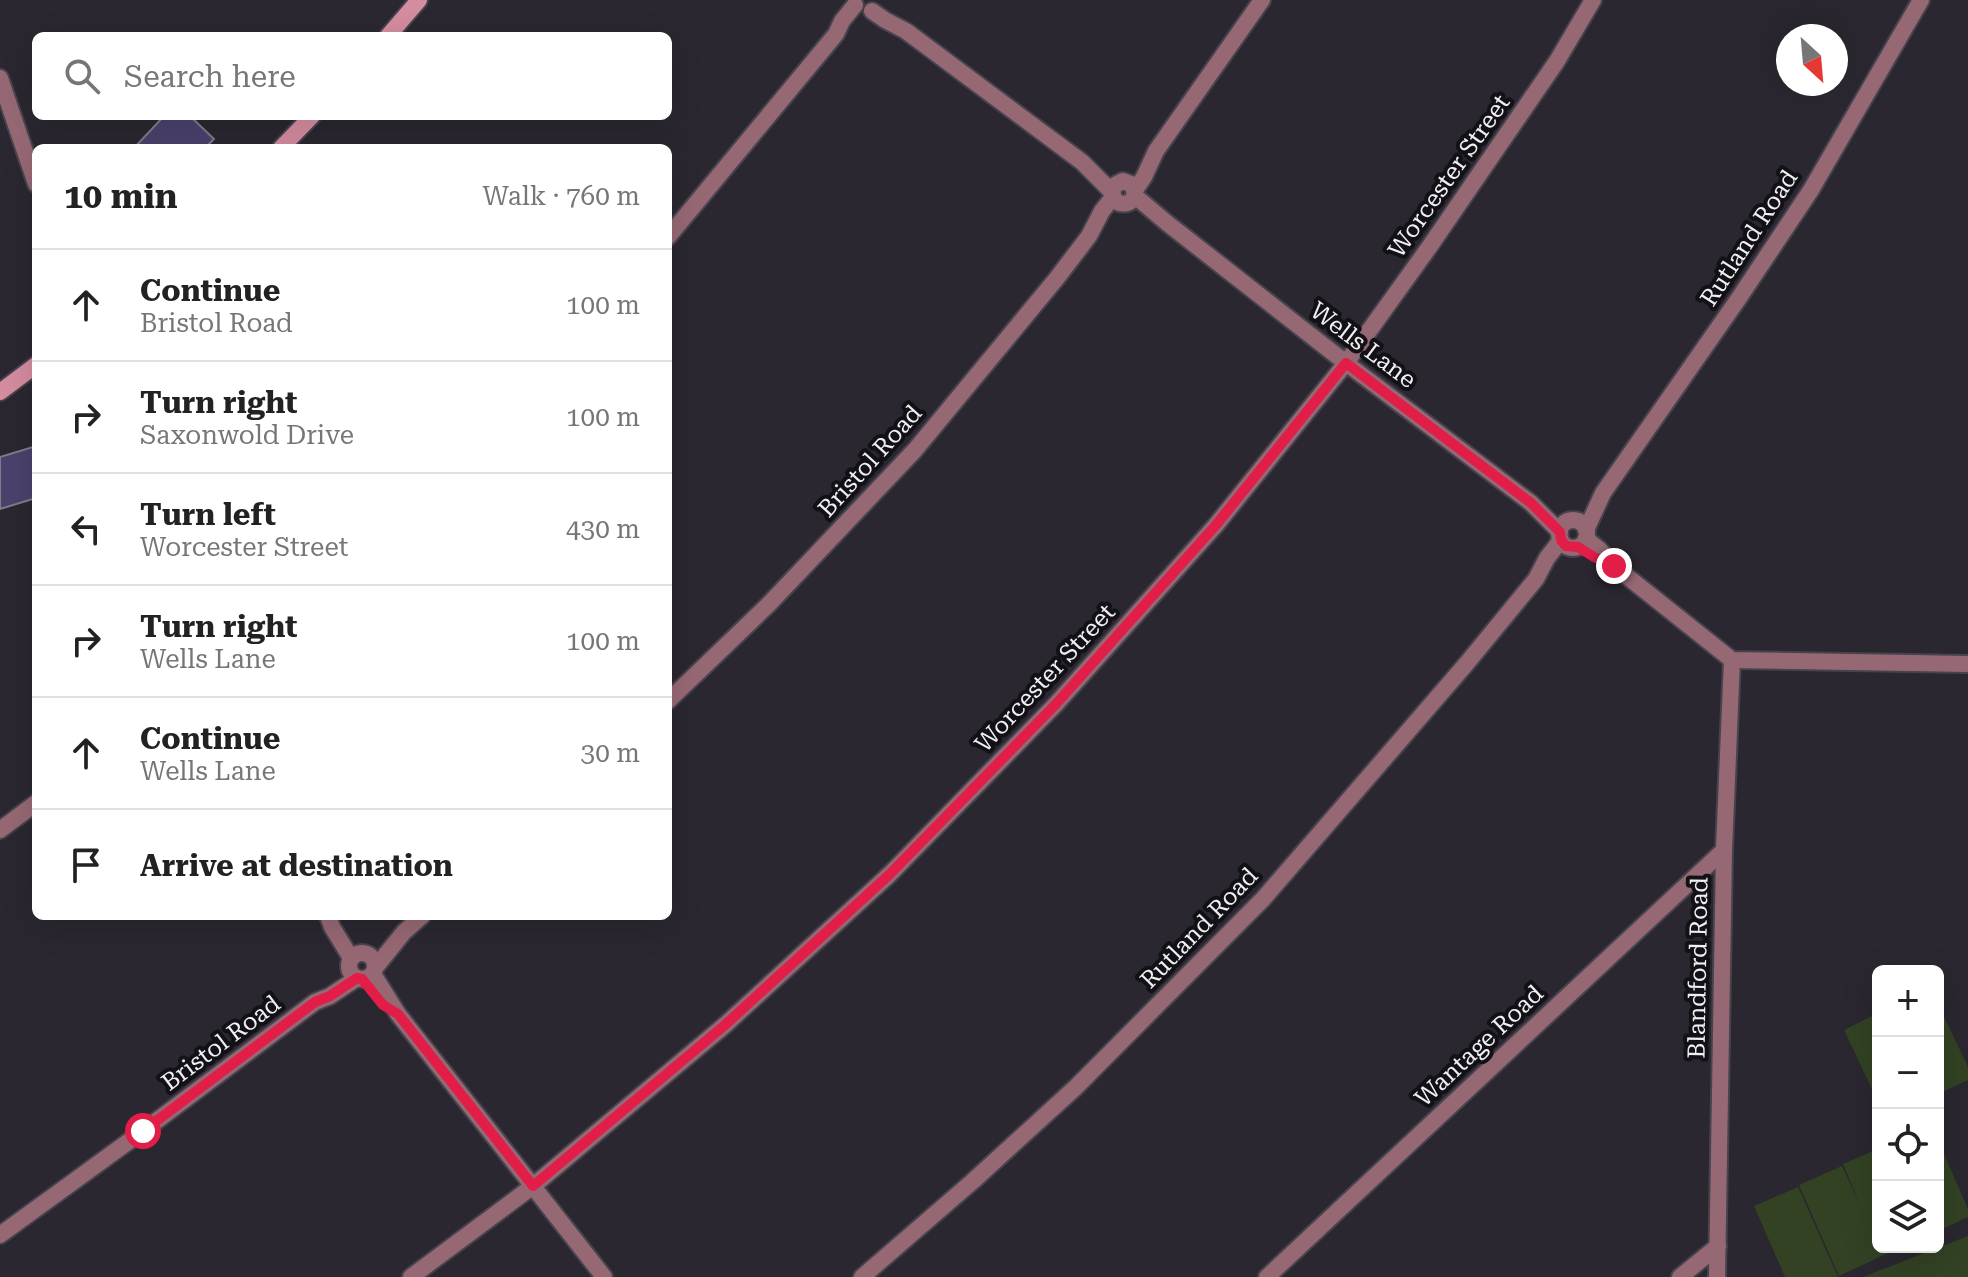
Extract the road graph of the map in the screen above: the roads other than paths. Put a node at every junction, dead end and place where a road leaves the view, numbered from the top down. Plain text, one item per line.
1 (419, 0) edge
2 (1262, 0) edge
3 (1593, 0) edge
4 (1921, 0) edge
5 (867, 5) edge
6 (391, 32) edge
7 (0, 78) edge
8 (308, 120) edge
9 (285, 144) edge
10 (32, 172) edge
11 (1124, 193) junction
12 (672, 232) edge
13 (1346, 363) junction
14 (32, 368) edge
15 (0, 392) edge
16 (1573, 535) junction
17 (1732, 660) junction
18 (1968, 664) edge
19 (672, 697) edge
20 (32, 806) edge
21 (0, 830) edge
22 (1724, 850) junction
23 (331, 920) edge
24 (418, 920) edge
25 (362, 967) junction
26 (533, 1186) junction
27 (0, 1235) edge
28 (1718, 1246) junction
29 (411, 1277) edge
30 (604, 1277) edge
31 (862, 1277) edge
32 (1267, 1277) edge
33 (1680, 1277) edge
34 (1717, 1277) edge

1 - 6 main road
2 - 11 street, Bristol Road
3 - 13 street, Worcester Street
4 - 16 street, Rutland Road
5 - 11 street, Wells Lane
5 - 12 street
7 - 10 street
8 - 9 main road
11 - 13 street, Wells Lane
11 - 19 street, Bristol Road
13 - 16 street, Wells Lane
13 - 26 street, Worcester Street
14 - 15 main road
16 - 17 street, Wells Lane
16 - 31 street, Rutland Road
17 - 18 street
17 - 22 street, Blandford Road
20 - 21 street
22 - 28 street, Blandford Road
22 - 32 street, Wantage Road
23 - 25 street
24 - 25 street, Bristol Road
25 - 26 street
25 - 27 street, Bristol Road
26 - 29 street, Worcester Street
26 - 30 street
28 - 33 street
28 - 34 street, Blandford Road

